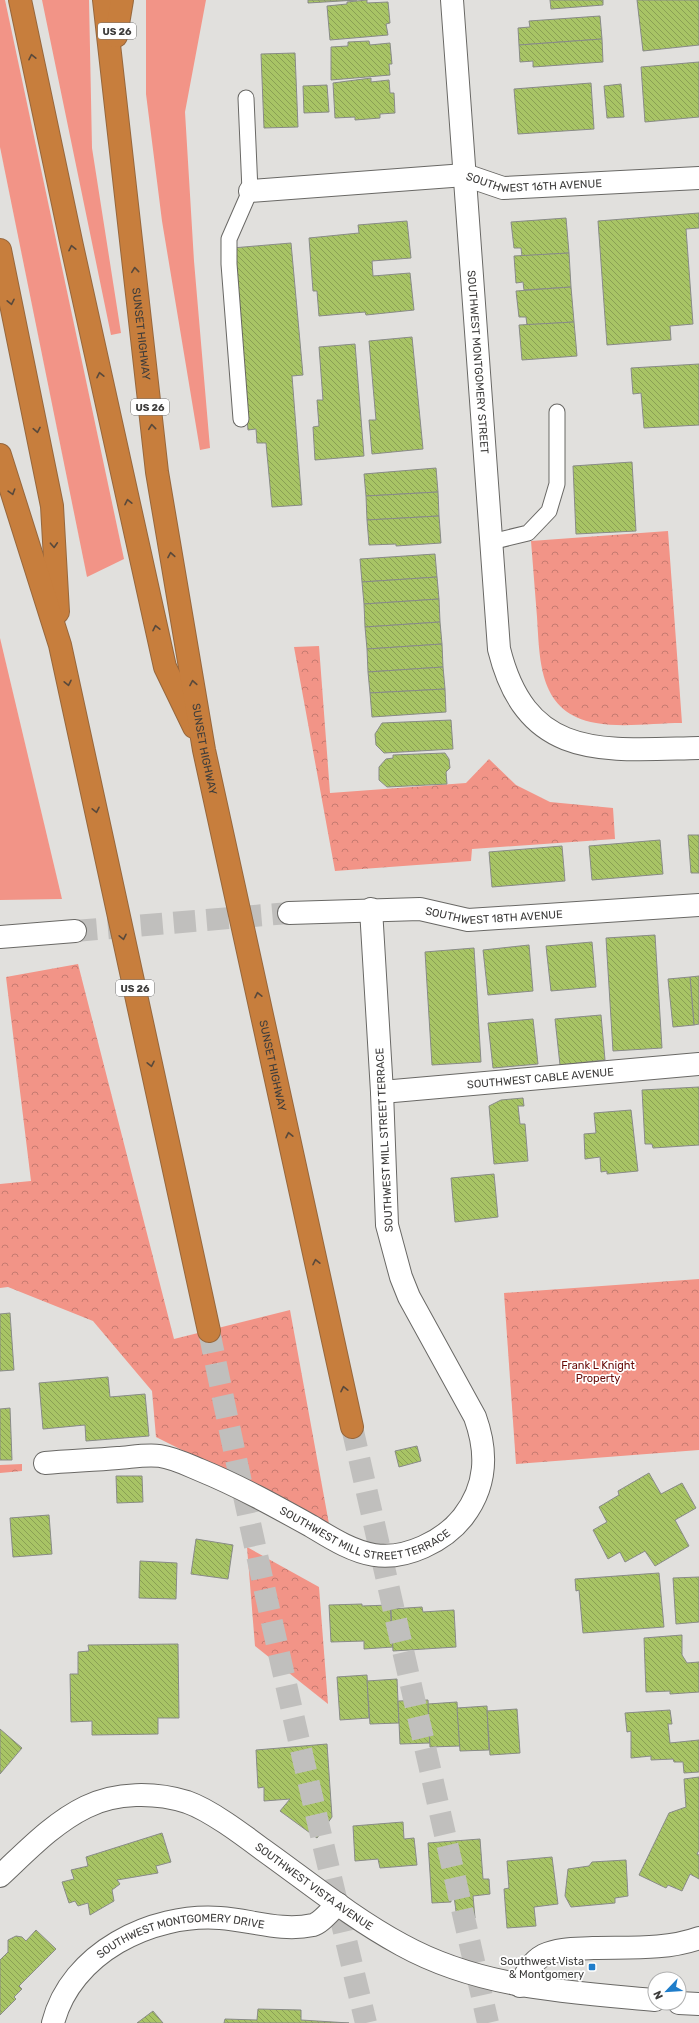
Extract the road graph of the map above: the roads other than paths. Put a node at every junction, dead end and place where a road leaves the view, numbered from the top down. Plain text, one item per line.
1 (20, 0) edge
2 (104, 0) edge
3 (122, 0) edge
4 (452, 0) edge
5 (112, 61) junction
6 (246, 98) dead end
7 (465, 175) junction
8 (699, 178) edge
9 (250, 191) junction
10 (0, 250) edge
11 (557, 412) dead end
12 (241, 419) dead end
13 (0, 455) edge
14 (491, 542) junction
15 (60, 645) junction
16 (699, 748) edge
17 (204, 750) junction
18 (699, 905) edge
19 (371, 909) junction
20 (289, 913) tunnel mouth
21 (75, 931) tunnel mouth
22 (0, 937) edge
23 (699, 1064) edge
24 (382, 1092) junction
25 (209, 1331) tunnel mouth
26 (352, 1427) tunnel mouth
27 (46, 1463) dead end
28 (0, 1876) edge
29 (338, 1904) junction
30 (699, 1938) edge
31 (520, 1986) junction
32 (647, 1999) edge
33 (687, 2003) edge
34 (699, 2004) edge
35 (52, 2023) edge

17 -> 1 highway
2 - 5 highway
3 - 5 highway, US 26
4 - 7 street, SOUTHWEST MONTGOMERY STREET
17 -> 5 highway, SUNSET HIGHWAY / US 26
6 - 9 lane
7 - 8 street, SOUTHWEST 16TH AVENUE
7 - 9 street, SOUTHWEST 16TH AVENUE
7 - 14 street, SOUTHWEST MONTGOMERY STREET
9 - 12 lane
10 -> 15 highway, US 26
11 - 14 lane
13 -> 15 highway
14 - 16 street, SOUTHWEST MONTGOMERY STREET
15 -> 25 highway, US 26
26 -> 17 highway, SUNSET HIGHWAY / US 26
18 - 19 street, SOUTHWEST 18TH AVENUE
19 - 20 street, SOUTHWEST 18TH AVENUE
19 - 24 street, SOUTHWEST MILL STREET TERRACE
21 - 22 street
23 - 24 street, SOUTHWEST CABLE AVENUE
24 - 27 street, SOUTHWEST MILL STREET TERRACE
28 - 29 street, SOUTHWEST VISTA AVENUE
29 - 31 street, SOUTHWEST VISTA AVENUE
29 - 35 street, SOUTHWEST MONTGOMERY DRIVE
30 - 31 street
31 - 32 street, SOUTHWEST VISTA AVENUE
33 - 34 street

